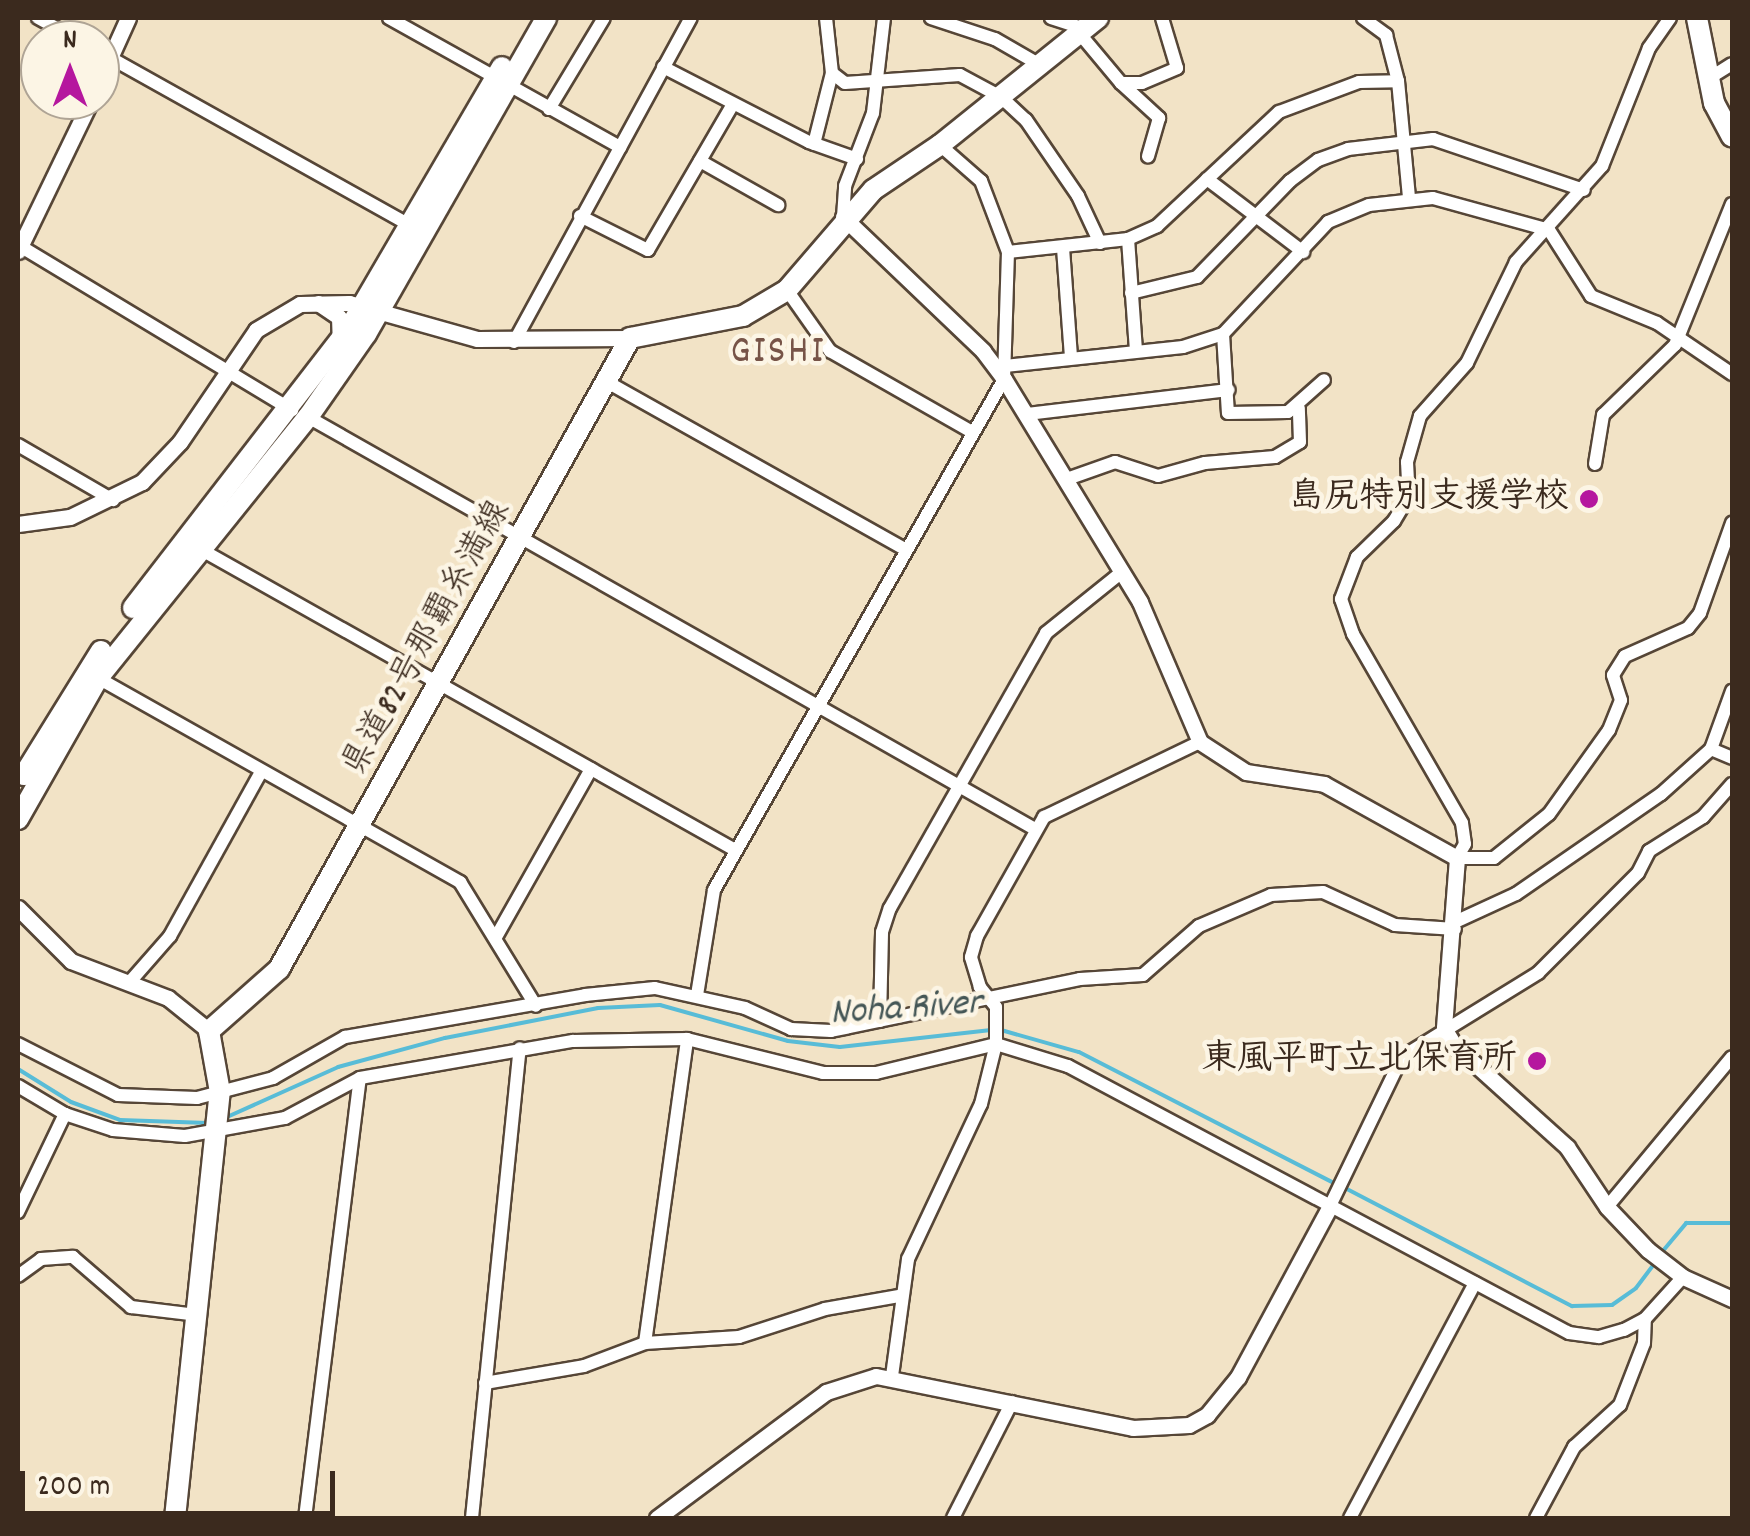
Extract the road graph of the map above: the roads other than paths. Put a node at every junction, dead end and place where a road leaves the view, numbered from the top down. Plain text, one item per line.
1 (389, 18) edge
2 (530, 18) edge
3 (546, 18) edge
4 (604, 18) edge
5 (691, 18) edge
6 (826, 18) edge
7 (884, 18) edge
8 (931, 18) edge
9 (1051, 18) edge
10 (1162, 18) edge
11 (1363, 18) edge
12 (1670, 18) edge
13 (1698, 18) edge
14 (1088, 27) edge
15 (120, 63) edge
16 (1732, 64) edge
17 (1040, 65) junction
18 (663, 67) junction
19 (832, 73) junction
20 (1708, 79) junction
21 (502, 81) junction
22 (1398, 81) junction
23 (876, 82) junction
24 (1121, 84) junction
25 (1000, 97) junction
26 (733, 104) junction
27 (548, 109) junction
28 (81, 120) edge
29 (1732, 137) edge
30 (1402, 139) junction
31 (814, 144) junction
32 (620, 146) junction
33 (940, 146) junction
34 (1148, 156) dead end
35 (857, 159) junction
36 (700, 160) junction
37 (1207, 179) junction
38 (1584, 190) junction
39 (1409, 198) junction
40 (1732, 204) edge
41 (778, 206) dead end
42 (580, 216) junction
43 (1258, 216) junction
44 (844, 218) junction
45 (410, 225) junction
46 (1549, 230) junction
47 (1128, 238) junction
48 (20, 242) edge
49 (1100, 242) junction
50 (1064, 248) junction
51 (1008, 252) junction
52 (1302, 252) junction
53 (786, 290) junction
54 (1131, 293) junction
55 (312, 302) junction
56 (371, 308) junction
57 (1222, 334) junction
58 (1678, 336) junction
59 (630, 338) junction
60 (340, 342) junction
61 (514, 342) junction
62 (1136, 351) junction
63 (1072, 357) junction
64 (226, 370) junction
65 (1005, 373) junction
66 (1732, 374) edge
67 (1324, 380) dead end
68 (609, 383) junction
69 (1228, 390) junction
70 (1299, 408) junction
71 (300, 414) junction
72 (1027, 414) junction
73 (972, 432) junction
74 (18, 446) edge
75 (1595, 464) dead end
76 (1066, 480) junction
77 (113, 500) junction
78 (1732, 523) edge
79 (18, 524) edge
80 (522, 538) junction
81 (200, 549) junction
82 (905, 549) junction
83 (1122, 572) junction
84 (98, 678) junction
85 (439, 683) junction
86 (1732, 691) edge
87 (817, 707) junction
88 (59, 725) junction
89 (1200, 742) junction
90 (1710, 749) junction
91 (1732, 758) edge
92 (591, 769) junction
93 (261, 772) junction
94 (1732, 784) edge
95 (18, 787) edge
96 (961, 787) junction
97 (18, 818) edge
98 (360, 828) junction
99 (1036, 830) junction
100 (736, 850) junction
101 (1457, 858) junction
102 (18, 908) edge
103 (1455, 926) junction
104 (496, 937) junction
105 (128, 984) junction
106 (697, 995) junction
107 (992, 1002) junction
108 (536, 1006) junction
109 (880, 1021) junction
110 (1444, 1028) junction
111 (210, 1032) junction
112 (687, 1039) junction
113 (996, 1041) junction
114 (18, 1044) edge
115 (520, 1048) junction
116 (1732, 1057) edge
117 (360, 1078) junction
118 (18, 1086) edge
119 (219, 1098) junction
120 (66, 1114) junction
121 (217, 1130) junction
122 (1331, 1204) junction
123 (1607, 1207) junction
124 (18, 1212) edge
125 (1677, 1272) junction
126 (18, 1276) edge
127 (1474, 1283) junction
128 (899, 1296) junction
129 (1732, 1298) edge
130 (197, 1316) junction
131 (1645, 1319) junction
132 (645, 1343) junction
133 (892, 1376) junction
134 (485, 1383) junction
135 (1012, 1402) junction
136 (175, 1518) edge
137 (305, 1518) edge
138 (472, 1518) edge
139 (657, 1518) edge
140 (953, 1518) edge
141 (1350, 1518) edge
142 (1536, 1518) edge

1 - 21 street
2 - 21 main road
3 - 21 main road
4 - 27 street
5 - 18 street
6 - 19 street
7 - 23 street
8 - 17 street
9 - 14 street
10 - 24 street
11 - 22 street
12 - 38 street
13 - 20 main road
14 - 17 main road
14 - 24 street
15 - 45 street
16 - 20 street
17 - 25 main road
18 - 26 street
18 - 32 street
19 - 23 street
19 - 31 street
20 - 29 main road
21 - 27 street
21 - 45 main road
21 - 56 main road
22 - 30 street
22 - 37 street
23 - 25 street
23 - 35 street
24 - 34 street
25 - 33 main road
25 - 49 street
26 - 31 street
26 - 36 street
27 - 32 street
28 - 48 street
30 - 38 street
30 - 39 street
30 - 43 street
31 - 35 street
32 - 42 street
33 - 44 main road
33 - 51 street
35 - 44 street
36 - 41 street
36 - 42 street
37 - 43 street
37 - 47 street
38 - 46 street
39 - 46 street
39 - 52 street
40 - 58 street
42 - 61 street
43 - 52 street
43 - 54 street
44 - 53 main road
44 - 65 street
45 - 56 main road
46 - 58 street
46 - 101 street
47 - 49 street
47 - 54 street
48 - 64 street
49 - 50 street
50 - 51 street
50 - 63 street
51 - 65 street
52 - 57 street
53 - 59 main road
53 - 73 street
54 - 62 street
55 - 56 street
55 - 60 street
55 - 64 street
56 - 60 main road
56 - 61 street
56 - 71 main road
57 - 62 street
57 - 69 street
58 - 66 street
58 - 75 street
59 - 61 street
59 - 68 main road, 県道82号那覇糸満線
60 - 71 main road
62 - 63 street
63 - 65 street
64 - 71 street
64 - 77 street
65 - 72 street
65 - 73 street
67 - 70 street
68 - 80 main road, 県道82号那覇糸満線
68 - 82 street
69 - 70 street
69 - 72 street
70 - 76 street
71 - 80 street
71 - 81 main road
71 - 88 main road
72 - 76 street
73 - 82 street
74 - 77 street
76 - 83 street
77 - 79 street
78 - 101 street
80 - 85 main road, 県道82号那覇糸満線
80 - 87 street
81 - 84 main road
81 - 85 street
82 - 87 street
83 - 89 street
83 - 96 street
84 - 88 main road
84 - 93 street
85 - 92 street
85 - 98 main road, 県道82号那覇糸満線
86 - 90 street
87 - 96 street
87 - 100 street
88 - 95 main road
88 - 97 main road
89 - 99 street
89 - 101 street
90 - 91 street
90 - 103 street
92 - 100 street
92 - 104 street
93 - 98 street
93 - 105 street
94 - 110 street
96 - 99 street
96 - 109 street
98 - 104 street
98 - 111 main road, 県道82号那覇糸満線
99 - 107 street
100 - 106 street
101 - 103 street
102 - 105 street
103 - 107 street
103 - 110 street
104 - 108 street
105 - 111 street
106 - 108 street
106 - 109 street
107 - 109 street
107 - 113 street
108 - 119 street
110 - 122 street
110 - 123 street
111 - 119 main road
112 - 113 street
112 - 115 street
112 - 132 street
113 - 122 street
113 - 128 street
114 - 119 street
115 - 117 street
115 - 134 street
116 - 123 street
117 - 121 street
117 - 137 street
118 - 120 street
119 - 121 main road
120 - 121 street
120 - 124 street
121 - 130 main road
122 - 127 street
122 - 135 street
123 - 125 street
125 - 129 street
125 - 131 street
126 - 130 street
127 - 131 street
127 - 141 street
128 - 132 street
128 - 133 street
130 - 136 main road
131 - 142 street
132 - 134 street
133 - 135 street
133 - 139 street
134 - 138 street
135 - 140 street

